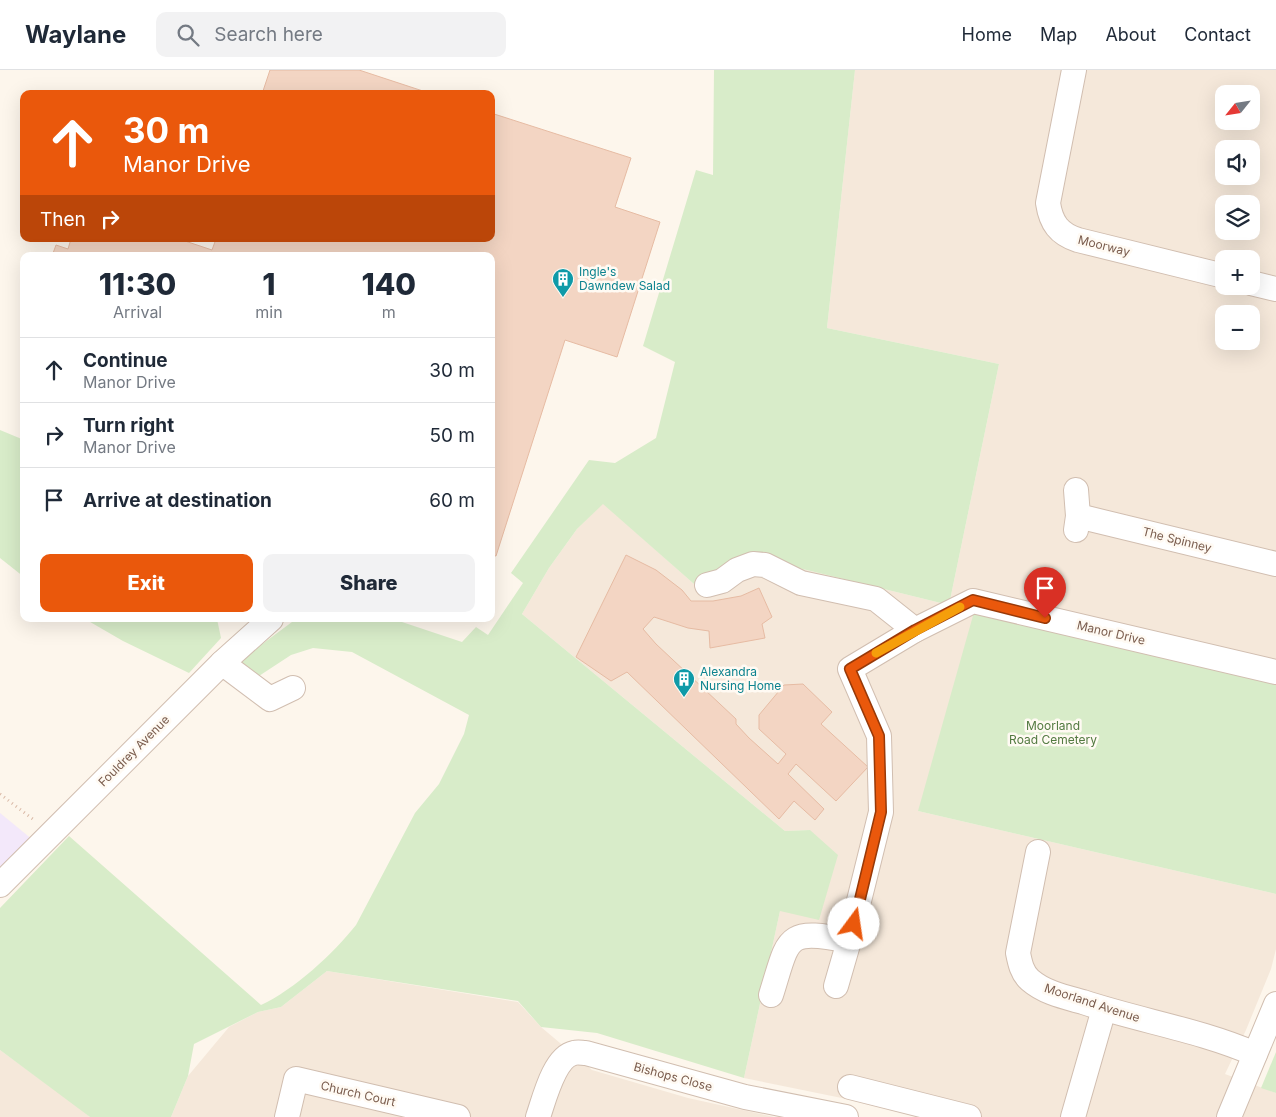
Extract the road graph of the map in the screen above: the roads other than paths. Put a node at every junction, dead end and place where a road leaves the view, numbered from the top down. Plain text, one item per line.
1 (1074, 70) edge
2 (1215, 274) edge
3 (1260, 285) edge
4 (1276, 289) edge
5 (1076, 490) dead end
6 (1276, 564) edge
7 (707, 585) dead end
8 (265, 622) edge
9 (915, 630) junction
10 (222, 663) junction
11 (1276, 672) edge
12 (293, 688) dead end
13 (1038, 852) dead end
14 (0, 885) edge
15 (849, 941) junction
16 (836, 986) dead end
17 (771, 995) dead end
18 (1276, 1004) edge
19 (1104, 1009) junction
20 (1255, 1054) junction
21 (850, 1087) dead end
22 (287, 1117) edge
23 (458, 1117) edge
24 (538, 1117) edge
25 (846, 1117) edge
26 (969, 1117) edge
27 (1073, 1117) edge
28 (1229, 1117) edge

1 - 2 street, Moorway
3 - 4 street
5 - 6 street, The Spinney
7 - 9 street
8 - 10 street, Fouldrey Avenue
9 - 11 street, Manor Drive
9 - 15 street, Manor Drive
10 - 12 street
10 - 14 street, Fouldrey Avenue
13 - 19 street, Moorland Avenue
15 - 16 street
15 - 17 street
18 - 20 street
19 - 20 street, Moorland Avenue
19 - 27 street
20 - 28 street
21 - 26 street
22 - 23 street, Church Court
24 - 25 street, Bishops Close

